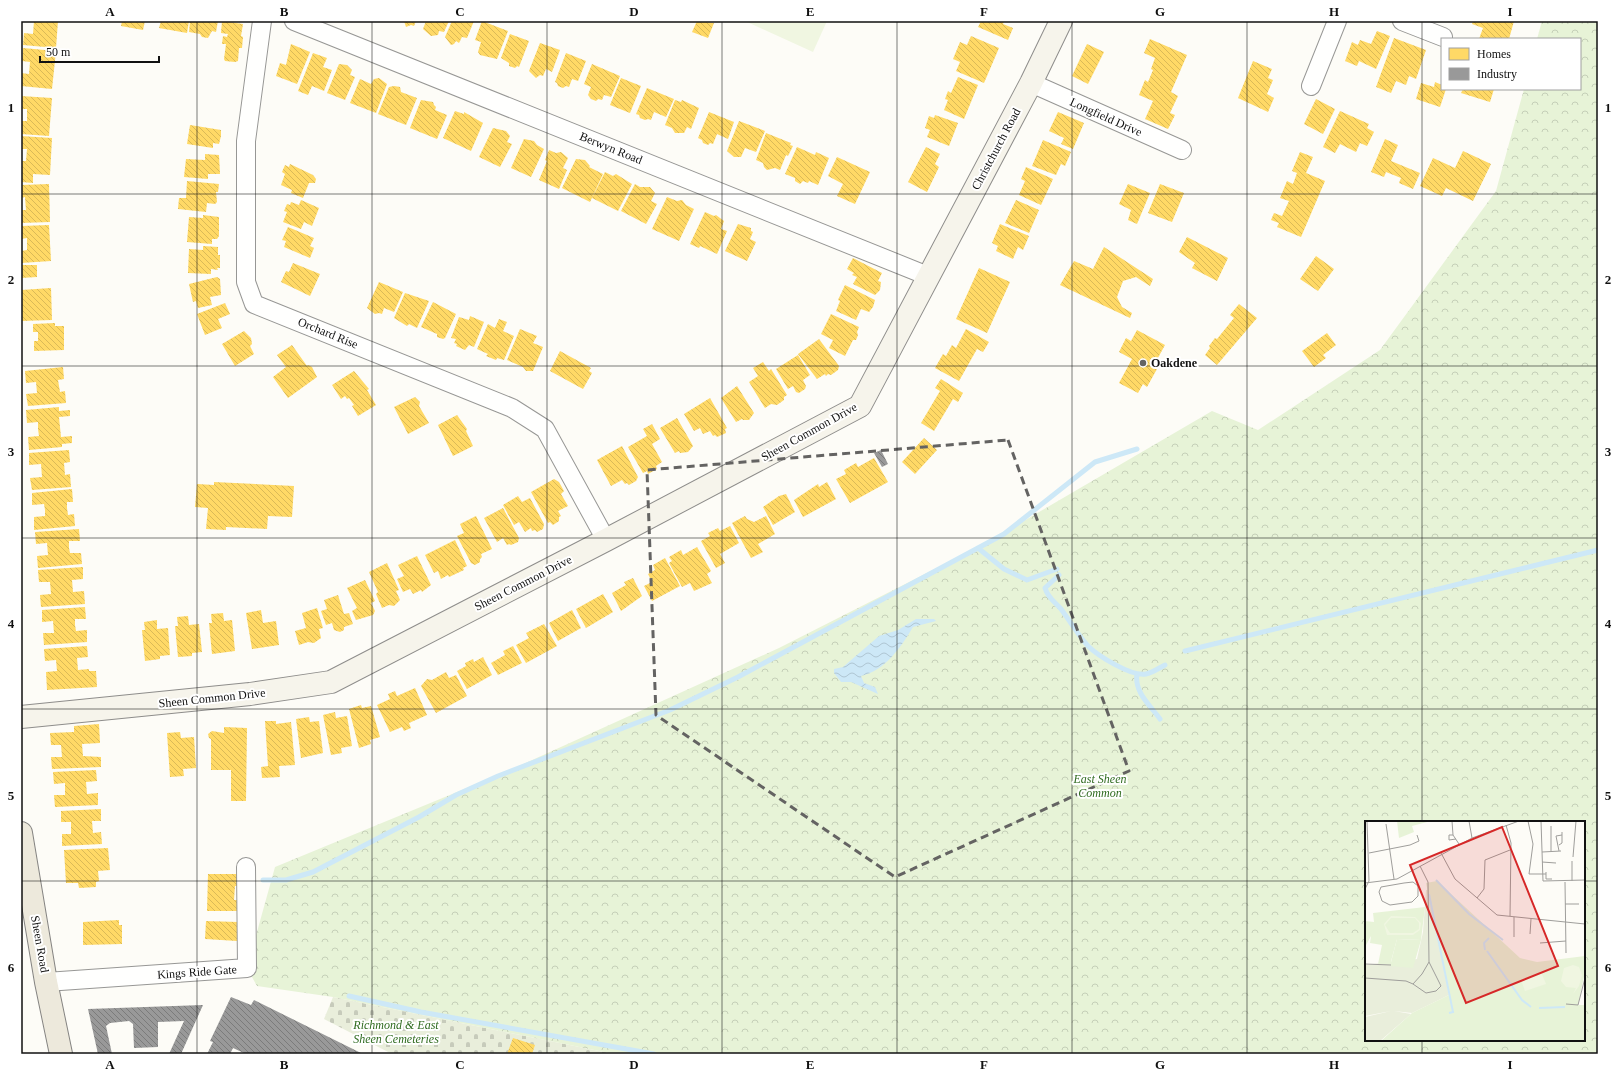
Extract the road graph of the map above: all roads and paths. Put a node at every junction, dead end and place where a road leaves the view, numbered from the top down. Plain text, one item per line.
1 (262, 21) edge
2 (294, 21) edge
3 (1061, 21) edge
4 (1337, 21) edge
5 (1402, 21) edge
6 (1443, 37) dead end
7 (1031, 83) junction
8 (1311, 86) dead end
9 (1182, 150) dead end
10 (928, 276) junction
11 (606, 540) junction
12 (21, 717) edge
13 (21, 833) edge
14 (246, 867) dead end
15 (46, 982) junction
16 (61, 1054) edge

1 - 11 street, Orchard Rise
2 - 10 street, Berwyn Road
3 - 7 street, Christchurch Road
4 - 8 street
5 - 6 street
7 - 9 street, Longfield Drive
7 - 10 street, Christchurch Road
10 - 11 street, Sheen Common Drive
11 - 12 street, Sheen Common Drive
13 - 15 main road, Sheen Road
14 - 15 street, Kings Ride Gate
15 - 16 main road, Sheen Road

